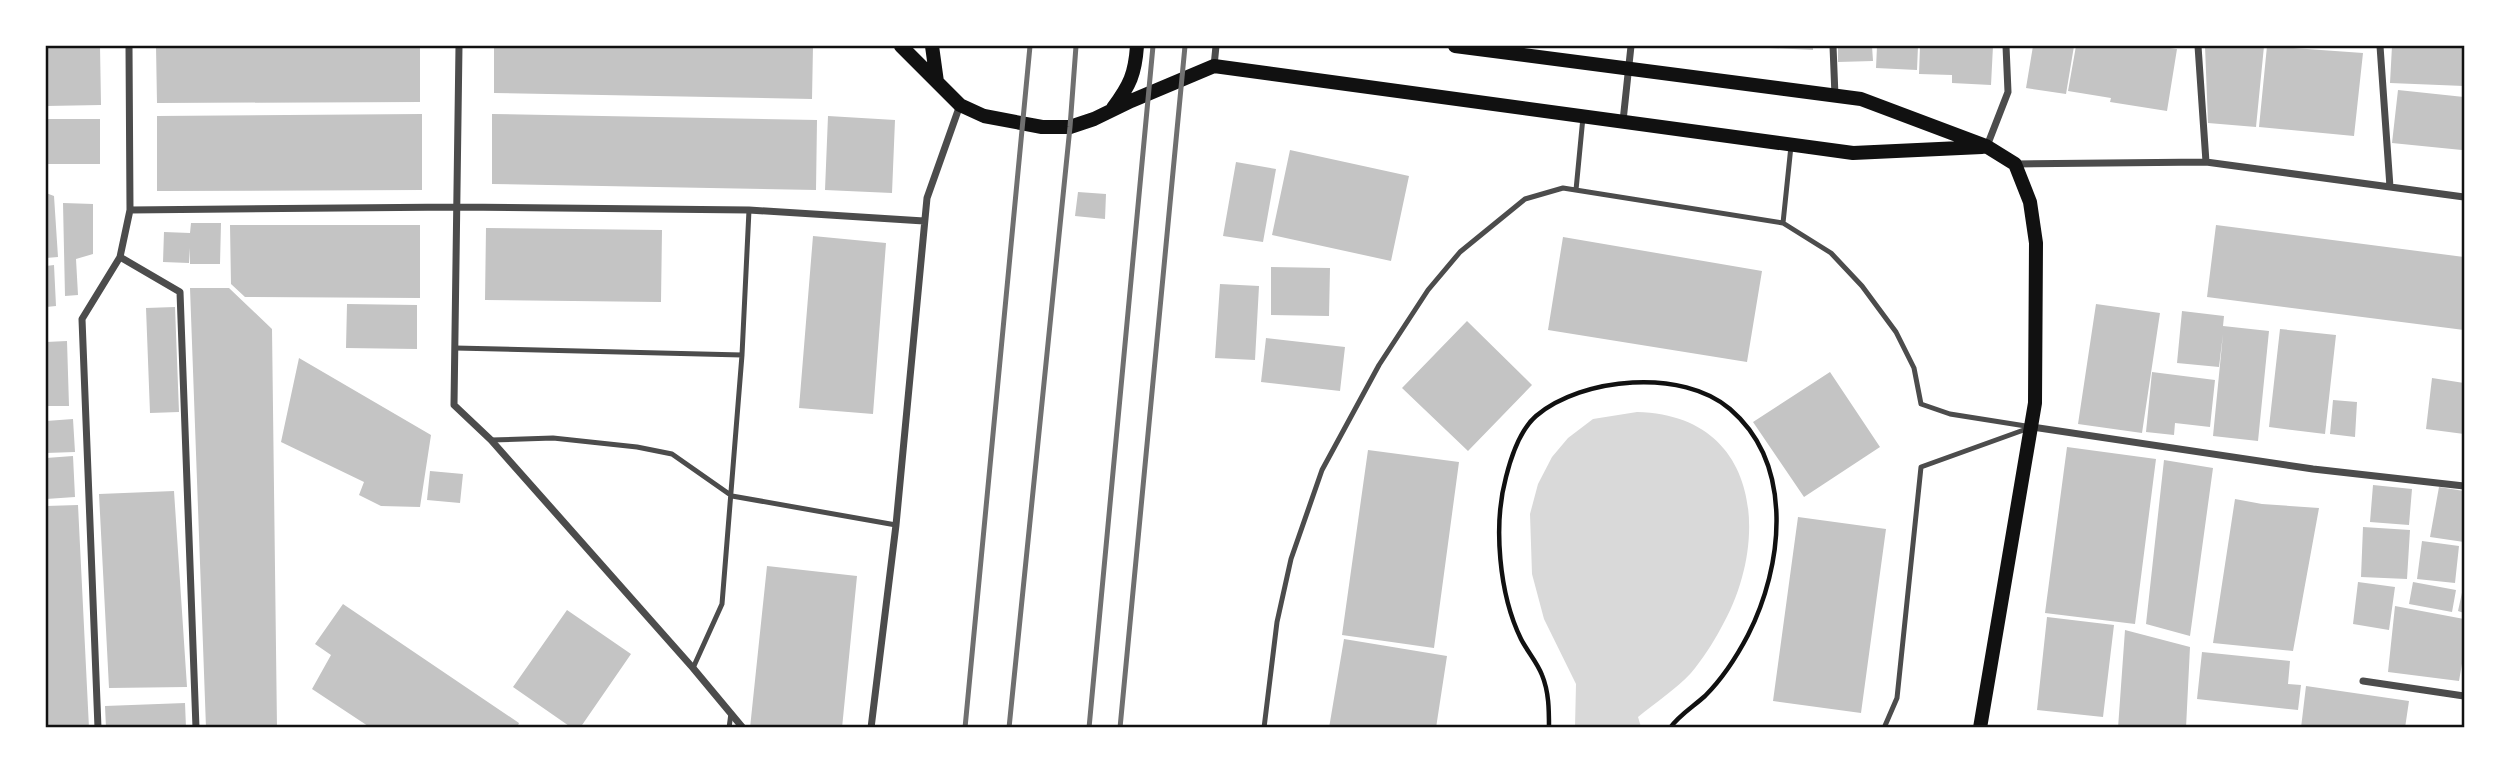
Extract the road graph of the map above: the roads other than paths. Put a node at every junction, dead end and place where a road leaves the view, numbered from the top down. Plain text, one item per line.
1 (129, 46) edge
2 (459, 46) edge
3 (901, 46) edge
4 (932, 46) edge
5 (1137, 46) edge
6 (1216, 46) edge
7 (1455, 46) edge
8 (1631, 46) edge
9 (1833, 46) edge
10 (2006, 46) edge
11 (2198, 46) edge
12 (2380, 46) edge
13 (1214, 66) junction
14 (1629, 68) junction
15 (937, 82) junction
16 (1835, 96) junction
17 (960, 105) junction
18 (1111, 111) junction
19 (1583, 117) junction
20 (1623, 122) junction
21 (1791, 145) junction
22 (1986, 146) junction
23 (2206, 162) junction
24 (2015, 164) junction
25 (2390, 187) junction
26 (1576, 190) junction
27 (2465, 197) edge
28 (456, 207) junction
29 (130, 210) junction
30 (749, 210) junction
31 (924, 220) junction
32 (1783, 223) junction
33 (120, 257) junction
34 (455, 348) junction
35 (742, 355) junction
36 (2032, 427) junction
37 (491, 440) junction
38 (2465, 486) edge
39 (732, 496) junction
40 (895, 525) junction
41 (693, 668) junction
42 (2363, 681) dead end
43 (2465, 696) edge
44 (731, 713) junction
45 (98, 727) edge
46 (196, 727) edge
47 (729, 727) edge
48 (743, 727) edge
49 (871, 727) edge
50 (1264, 727) edge
51 (1884, 727) edge
52 (1980, 727) edge

1 - 29 street
2 - 28 street
3 - 15 main road
4 - 15 main road
5 - 18 main road
6 - 13 street
7 - 14 main road
8 - 14 street
9 - 16 street
10 - 22 street
11 - 23 street
12 - 25 street
13 - 18 main road
13 - 19 main road
14 - 16 main road
14 - 20 street
15 - 17 main road
16 - 22 main road
17 - 18 main road
17 - 31 street
19 - 20 main road
19 - 26 lane
20 - 21 main road
21 - 22 main road
21 - 32 lane
22 - 24 main road
23 - 24 street
23 - 25 street
24 - 36 main road
25 - 27 street
26 - 32 lane
26 - 50 lane
28 - 29 street
28 - 30 street
28 - 34 street
29 - 33 street
30 - 31 street
30 - 35 lane
31 - 40 street
32 - 36 lane
33 - 45 street
33 - 46 street
34 - 35 lane
34 - 37 street
35 - 39 lane
36 - 38 street
36 - 51 lane
36 - 52 main road
37 - 39 lane
37 - 41 street
39 - 40 lane
39 - 41 lane
40 - 49 street
41 - 44 street
42 - 43 street
44 - 47 lane
44 - 48 street

